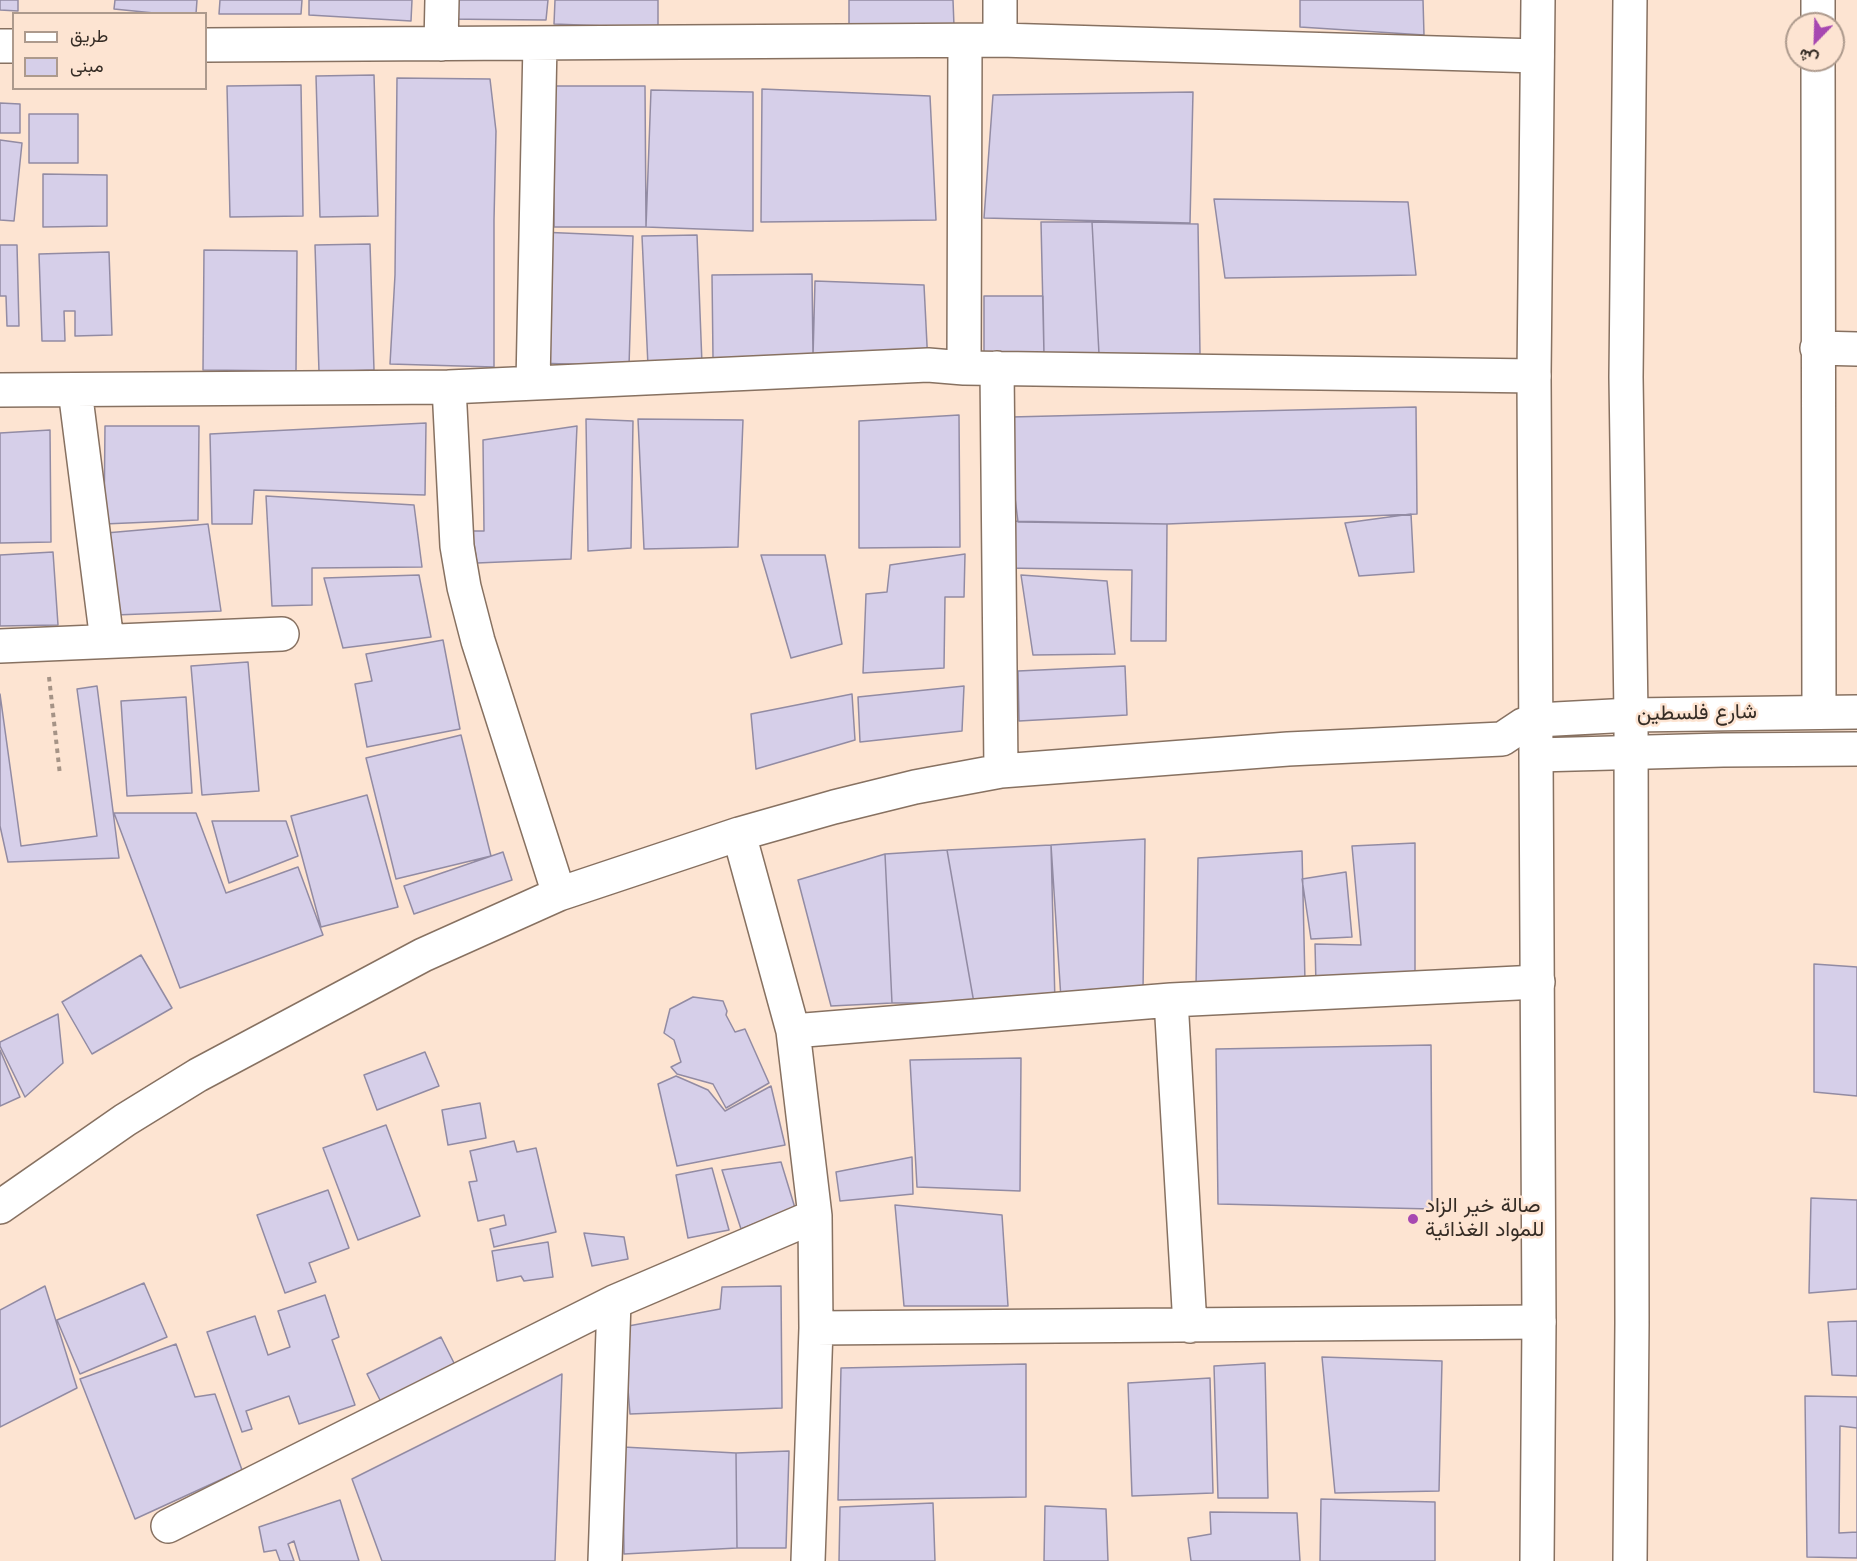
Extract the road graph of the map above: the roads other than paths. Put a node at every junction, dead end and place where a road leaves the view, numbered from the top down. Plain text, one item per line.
1 (442, 0) edge
2 (1000, 0) edge
3 (1538, 0) edge
4 (1630, 0) edge
5 (1000, 40) junction
6 (965, 41) junction
7 (540, 43) junction
8 (441, 44) junction
9 (207, 45) edge
10 (1537, 56) junction
11 (1818, 72) edge
12 (1817, 348) junction
13 (1857, 349) edge
14 (963, 368) junction
15 (997, 368) junction
16 (1534, 376) junction
17 (533, 383) junction
18 (448, 387) junction
19 (0, 390) edge
20 (75, 390) junction
21 (282, 634) dead end
22 (107, 641) junction
23 (0, 646) edge
24 (1819, 712) junction
25 (1857, 712) edge
26 (1631, 715) junction
27 (1537, 720) junction
28 (1502, 739) junction
29 (1857, 749) edge
30 (1630, 752) junction
31 (1537, 755) junction
32 (1001, 771) junction
33 (739, 834) junction
34 (559, 894) junction
35 (1538, 982) junction
36 (1171, 1000) junction
37 (793, 1031) junction
38 (0, 1207) edge
39 (815, 1216) junction
40 (614, 1302) junction
41 (1539, 1322) junction
42 (1190, 1326) junction
43 (816, 1328) junction
44 (168, 1526) dead end
45 (605, 1561) edge
46 (808, 1561) edge
47 (1537, 1561) edge
48 (1629, 1561) edge

1 - 8 street
2 - 5 street
3 - 10 street
4 - 26 street
5 - 6 street
5 - 10 street
6 - 7 street
6 - 14 street
7 - 8 street
7 - 17 street
8 - 9 street
10 - 16 street
11 - 12 street
12 - 13 street
12 - 24 street
14 - 15 street
14 - 17 street
15 - 16 street
15 - 32 street
16 - 27 street
17 - 18 street
18 - 20 street
18 - 34 street
19 - 20 street
20 - 22 street
21 - 22 street
22 - 23 street
24 - 25 street, شارع فلسطين
24 - 26 street, شارع فلسطين
26 - 27 street, شارع فلسطين
26 - 30 street
27 - 28 street
27 - 31 street
28 - 31 street
28 - 32 street
29 - 30 street, شارع فلسطين
30 - 31 street, شارع فلسطين
30 - 48 street
31 - 35 street
32 - 33 street
33 - 34 street
33 - 37 street
34 - 38 street
35 - 36 street
35 - 41 street
36 - 37 street
36 - 42 street
37 - 39 street
39 - 40 street
39 - 43 street
40 - 44 street
40 - 45 street
41 - 42 street
41 - 47 street
42 - 43 street
43 - 46 street

